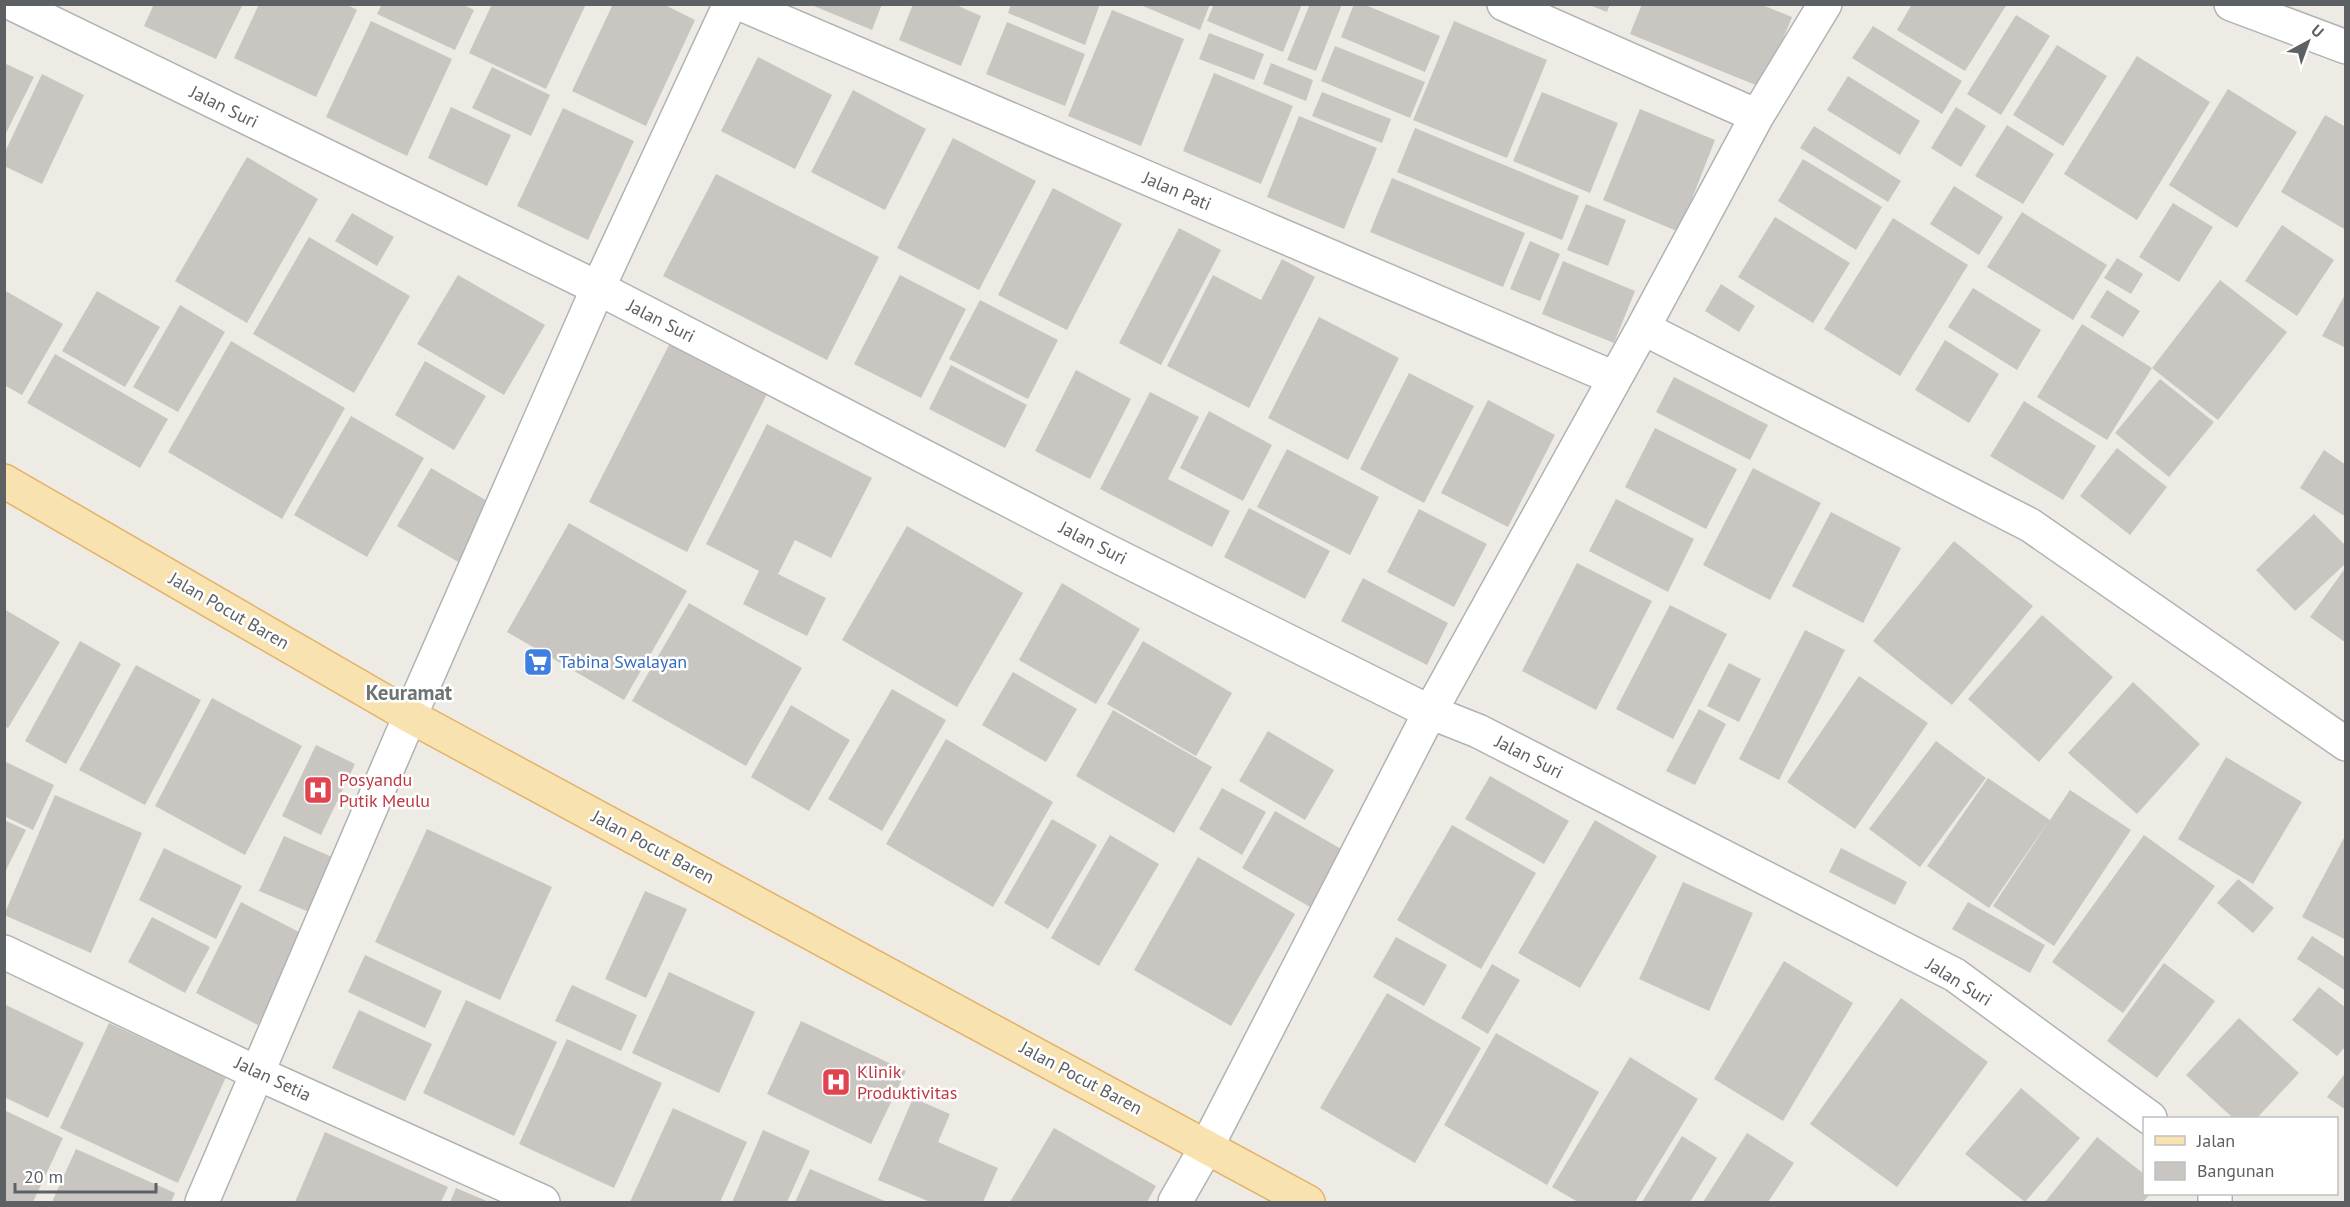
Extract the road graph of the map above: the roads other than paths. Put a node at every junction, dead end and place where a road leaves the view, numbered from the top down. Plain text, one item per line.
1 (13, 4) edge
2 (730, 4) edge
3 (741, 4) edge
4 (1504, 4) edge
5 (1825, 4) edge
6 (2231, 4) edge
7 (2346, 47) edge
8 (1757, 116) junction
9 (598, 288) junction
10 (1643, 328) junction
11 (1614, 378) junction
12 (4, 481) edge
13 (1430, 712) junction
14 (410, 716) junction
15 (2346, 744) edge
16 (4, 952) edge
17 (257, 1073) junction
18 (2147, 1117) edge
19 (1207, 1146) junction
20 (202, 1203) edge
21 (543, 1203) edge
22 (1175, 1203) edge
23 (1308, 1203) edge

1 - 9 street, Jalan Suri
2 - 9 street
3 - 11 street, Jalan Pati
4 - 8 street
5 - 8 street
6 - 7 street
8 - 10 street
9 - 13 street, Jalan Suri
9 - 14 street
10 - 11 street
10 - 15 street
11 - 13 street
12 - 14 main road, Jalan Pocut Baren
13 - 18 street, Jalan Suri
13 - 19 street
14 - 17 street
14 - 19 main road, Jalan Pocut Baren
16 - 17 street, Jalan Setia
17 - 20 street
17 - 21 street, Jalan Setia
19 - 22 street
19 - 23 main road, Jalan Pocut Baren

